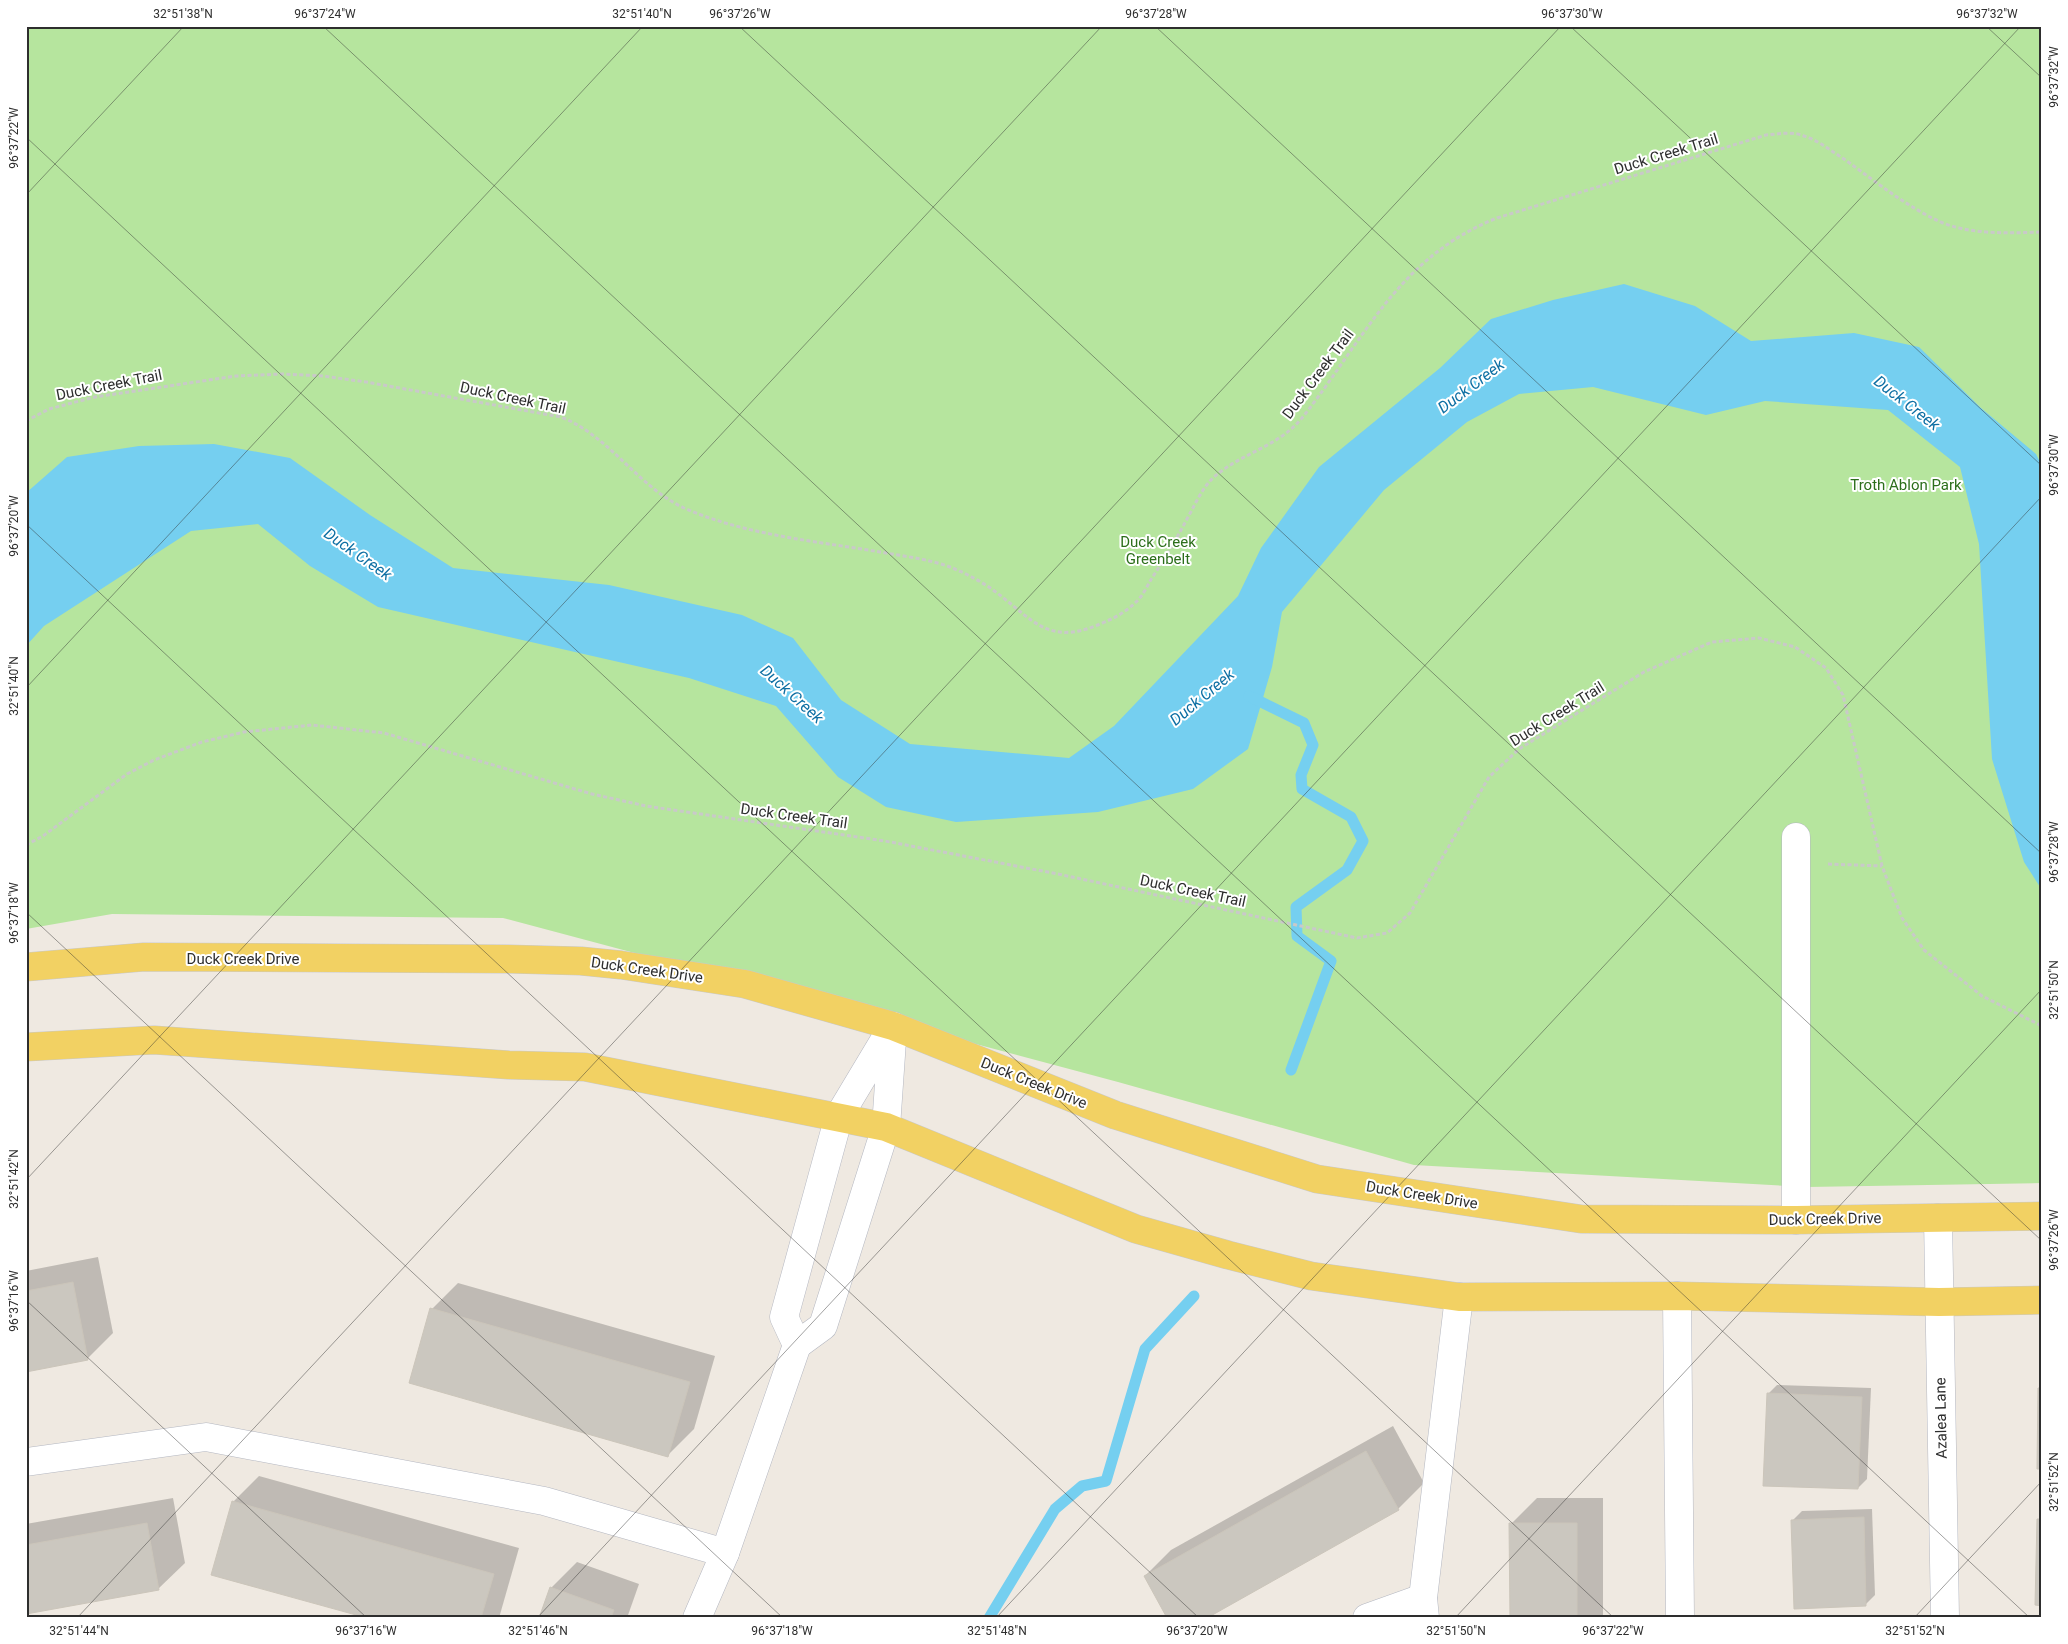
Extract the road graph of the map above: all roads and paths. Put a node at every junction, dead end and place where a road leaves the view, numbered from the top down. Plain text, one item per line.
1 (2042, 232) edge
2 (26, 421) edge
3 (26, 845) edge
4 (1796, 850) joint
5 (1882, 866) junction
6 (26, 967) edge
7 (893, 1026) junction
8 (2042, 1026) edge
9 (26, 1047) edge
10 (839, 1116) junction
11 (886, 1126) junction
12 (2042, 1216) edge
13 (1938, 1218) junction
14 (1796, 1220) junction
15 (1677, 1296) junction
16 (1459, 1297) junction
17 (2042, 1300) edge
18 (1939, 1302) junction
19 (797, 1346) junction
20 (26, 1462) edge
21 (725, 1553) junction
22 (1424, 1608) edge
23 (697, 1618) edge
24 (1367, 1618) edge
25 (1680, 1618) edge
26 (1945, 1618) edge

1 - 2 path, Duck Creek Trail
3 - 5 path, Duck Creek Trail
4 - 5 path
4 - 14 street
5 - 8 path, Duck Creek Trail
6 - 7 main road, Duck Creek Drive
7 - 10 street
7 - 11 street
7 - 14 main road, Duck Creek Drive
9 - 10 main road
10 - 11 main road
10 - 19 street
11 - 16 main road
11 - 19 street
12 - 13 main road, Duck Creek Drive
13 - 14 main road, Duck Creek Drive
13 - 18 street, Azalea Lane
15 - 16 main road
15 - 18 main road
15 - 25 street
16 - 22 street
17 - 18 main road
18 - 26 street, Azalea Lane
19 - 21 street
20 - 21 street
21 - 23 street
22 - 24 street

